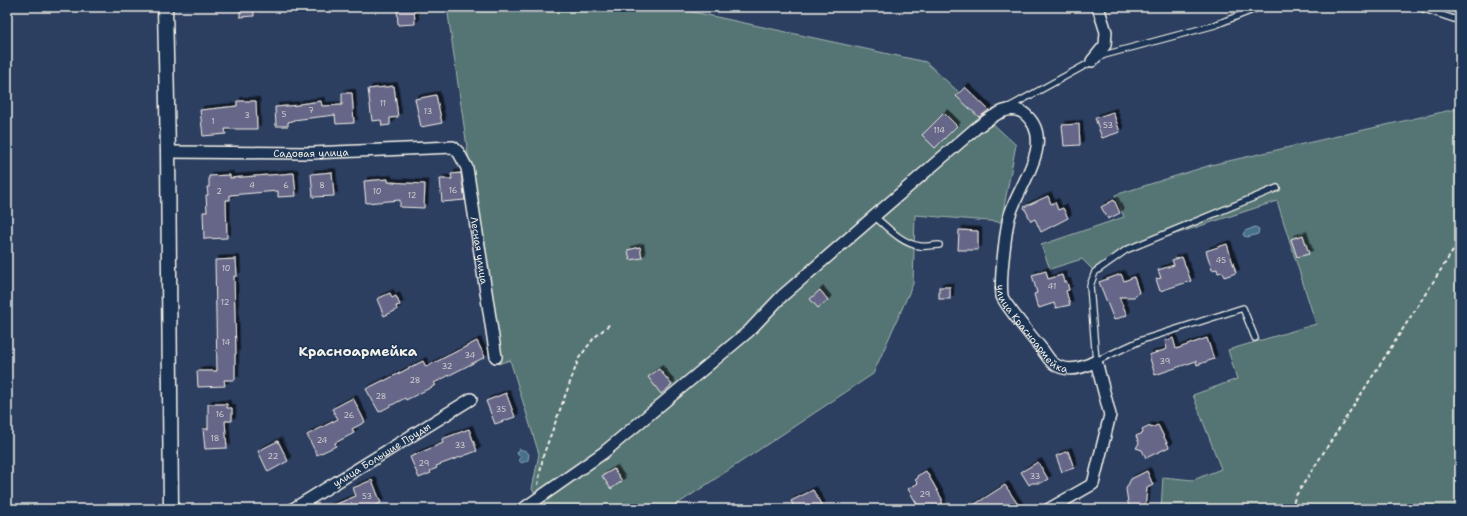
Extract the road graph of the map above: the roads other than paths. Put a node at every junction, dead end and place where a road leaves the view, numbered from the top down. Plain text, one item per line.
1 (165, 7) edge
2 (1098, 7) edge
3 (1260, 7) edge
4 (1418, 7) edge
5 (1460, 21) edge
6 (1092, 61) junction
7 (1000, 112) junction
8 (453, 148) joint
9 (168, 152) junction
10 (1277, 188) dead end
11 (874, 216) junction
12 (939, 245) dead end
13 (1255, 338) dead end
14 (496, 357) dead end
15 (1096, 361) junction
16 (470, 399) dead end
17 (526, 506) edge
18 (171, 509) edge
19 (293, 509) edge
20 (1049, 509) edge

1 - 9 street
2 - 6 street
3 - 6 lane
4 - 5 lane
6 - 7 lane
7 - 11 street
7 - 15 street, улица Красноармейка
8 - 9 street, Садовая улица
8 - 14 street, Лесная улица
9 - 18 street
10 - 15 lane
11 - 12 lane
11 - 17 street
13 - 15 lane
15 - 20 street
16 - 19 street, улица Большие Пруды

